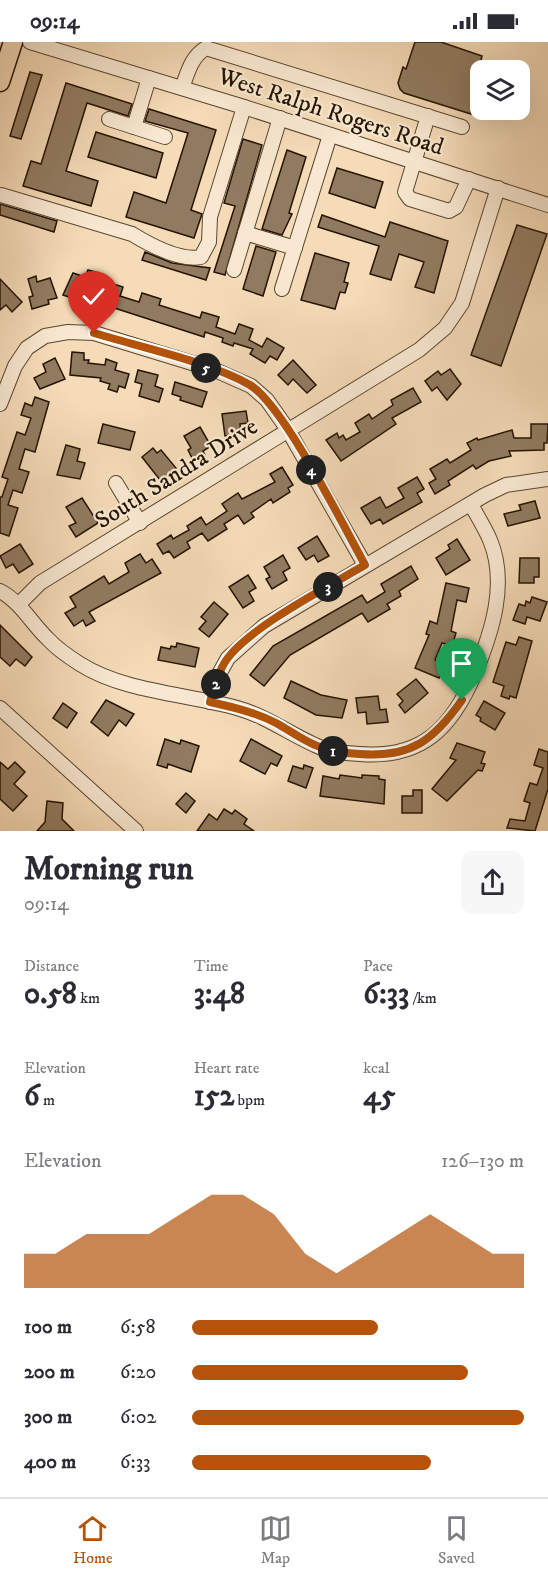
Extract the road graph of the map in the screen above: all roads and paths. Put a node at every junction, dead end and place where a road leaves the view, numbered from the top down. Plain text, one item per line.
1 (13, 42) edge
2 (30, 42) edge
3 (149, 78) junction
4 (0, 82) edge
5 (182, 88) junction
6 (244, 107) junction
7 (428, 116) junction
8 (280, 118) junction
9 (110, 119) dead end
10 (134, 127) junction
11 (462, 127) dead end
12 (330, 135) junction
13 (165, 137) dead end
14 (414, 161) junction
15 (469, 179) junction
16 (498, 188) junction
17 (1, 195) edge
18 (548, 205) edge
19 (245, 233) junction
20 (295, 248) junction
21 (234, 270) dead end
22 (282, 289) dead end
23 (0, 404) edge
24 (288, 430) junction
25 (548, 479) edge
26 (116, 483) dead end
27 (471, 504) junction
28 (140, 523) junction
29 (365, 565) junction
30 (0, 591) edge
31 (19, 604) junction
32 (210, 702) junction
33 (0, 708) edge
34 (136, 831) edge

1 - 4 main road
2 - 3 street, West Ralph Rogers Road
3 - 5 street, West Ralph Rogers Road
3 - 10 street
5 - 6 street, West Ralph Rogers Road
5 - 7 street
6 - 8 street, West Ralph Rogers Road
6 - 17 street
7 - 11 street
7 - 14 street
8 - 12 street, West Ralph Rogers Road
8 - 19 street
9 - 10 street
10 - 13 street
12 - 14 street, West Ralph Rogers Road
12 - 20 street
14 - 15 street, West Ralph Rogers Road
14 - 15 street
15 - 16 street, West Ralph Rogers Road
16 - 18 street, West Ralph Rogers Road
16 - 24 street, South Sandra Drive
19 - 20 street
19 - 21 street
20 - 22 street
23 - 24 street
24 - 28 street, South Sandra Drive
24 - 29 street
25 - 27 street
26 - 28 street
27 - 29 street
27 - 32 street
28 - 31 street, South Sandra Drive
29 - 32 street
30 - 31 street
31 - 32 street
33 - 34 street

